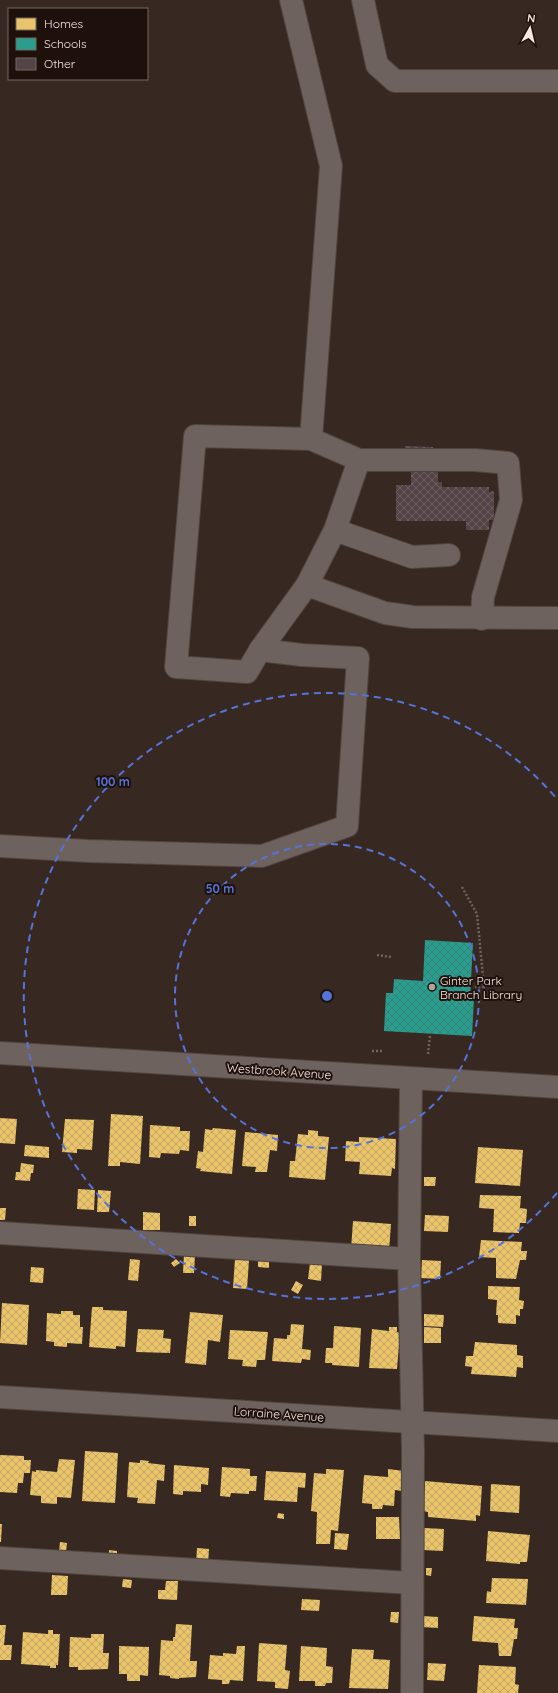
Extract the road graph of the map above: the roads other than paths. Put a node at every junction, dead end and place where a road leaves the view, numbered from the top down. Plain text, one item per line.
1 (291, 0) edge
2 (363, 0) edge
3 (558, 81) edge
4 (311, 439) junction
5 (359, 460) junction
6 (335, 530) junction
7 (450, 555) dead end
8 (307, 584) junction
9 (558, 618) edge
10 (482, 619) junction
11 (260, 650) junction
12 (0, 846) edge
13 (0, 1053) edge
14 (412, 1079) junction
15 (558, 1087) edge
16 (0, 1233) edge
17 (409, 1259) junction
18 (0, 1397) edge
19 (412, 1422) junction
20 (558, 1431) edge
21 (0, 1558) edge
22 (412, 1583) junction
23 (412, 1693) edge

1 - 4 street
2 - 3 street
4 - 5 street
4 - 11 street
5 - 6 street
5 - 10 street
6 - 7 street
6 - 8 street
8 - 10 street
8 - 11 street
9 - 10 street
11 - 12 street
13 - 14 street, Westbrook Avenue
14 - 15 street, Westbrook Avenue
14 - 17 street
16 - 17 street
17 - 19 street
18 - 19 street, Lorraine Avenue
19 - 20 street, Lorraine Avenue
19 - 22 street
21 - 22 street
22 - 23 street

